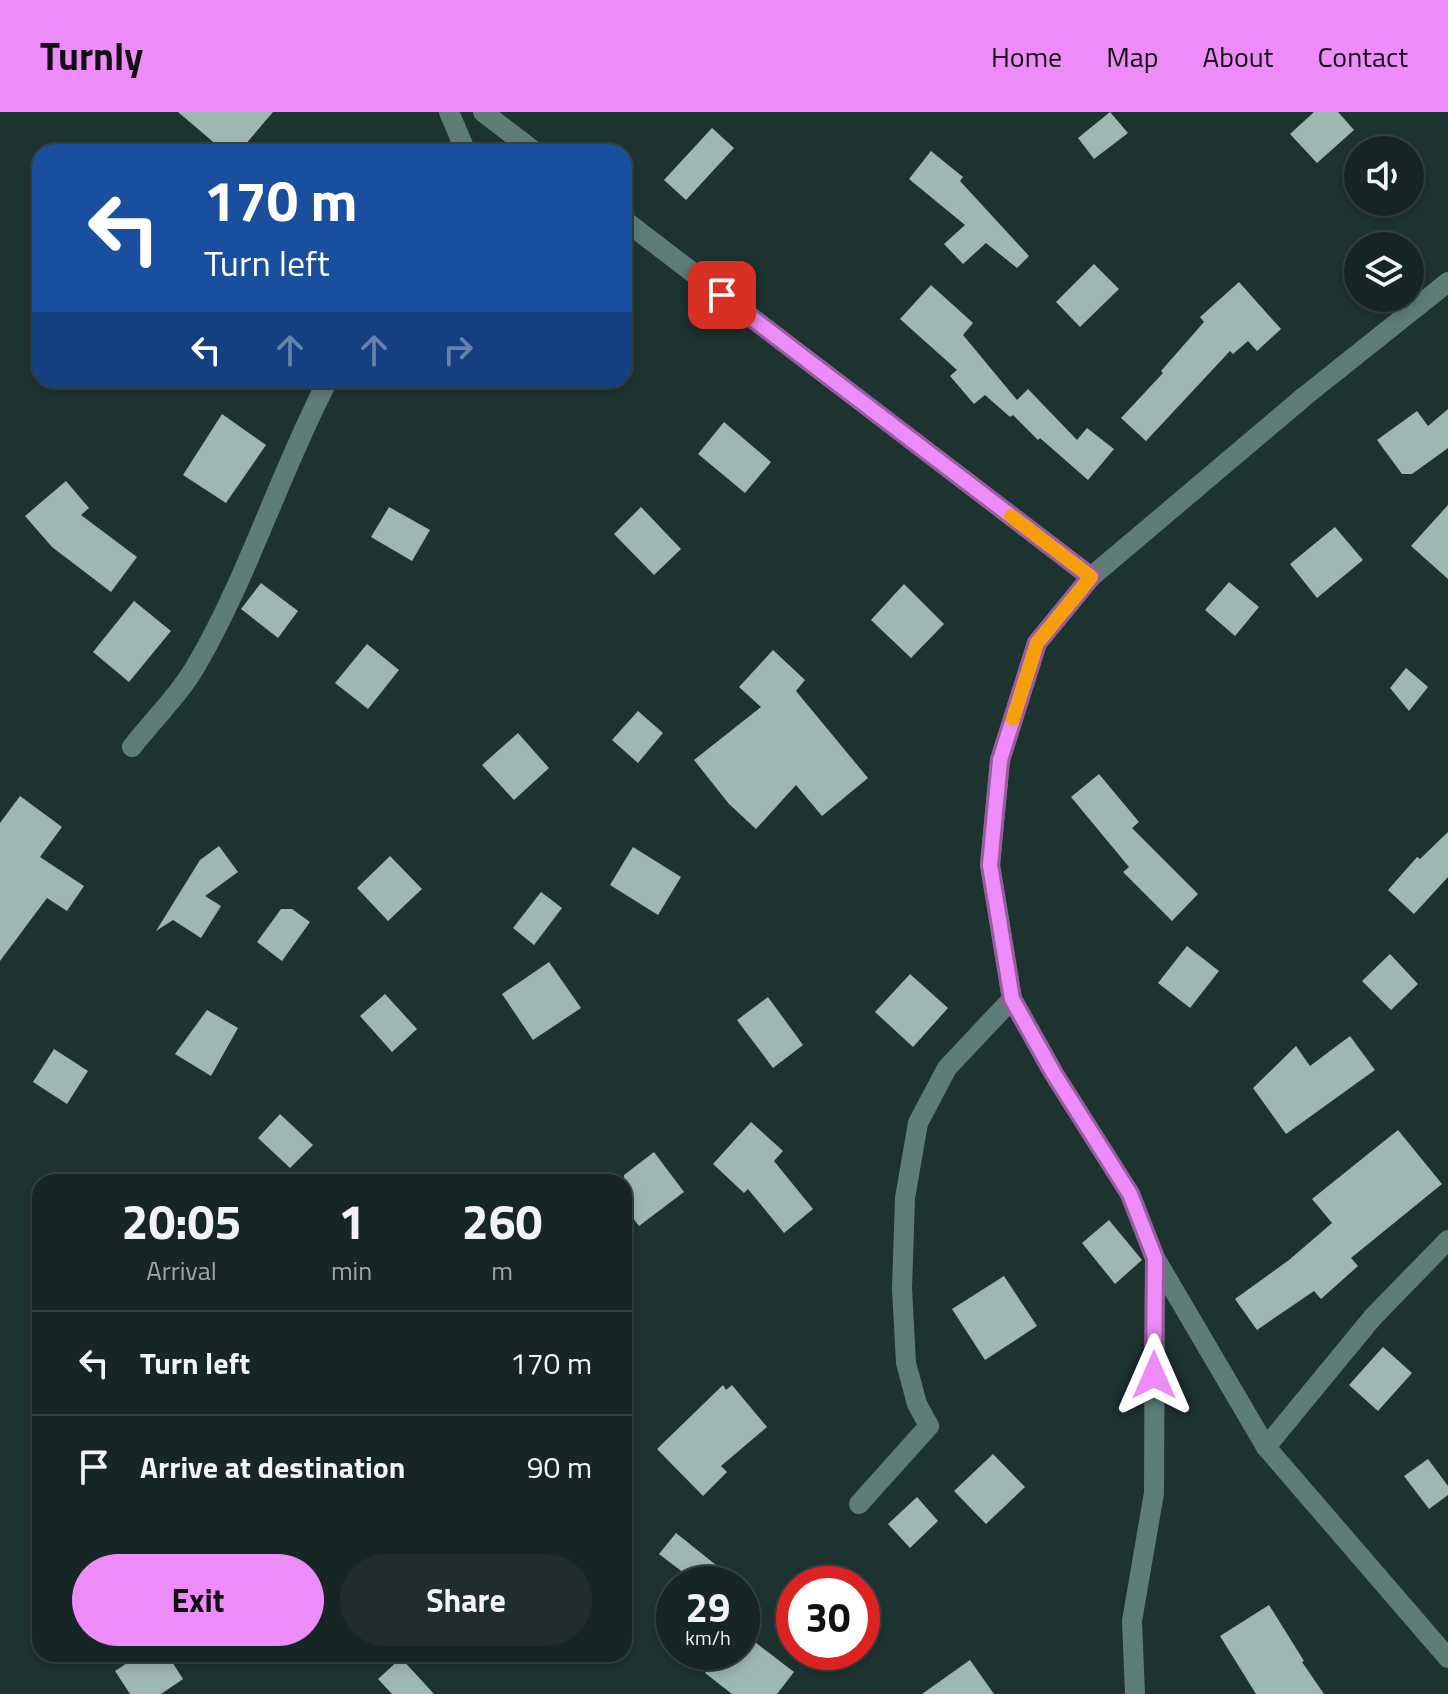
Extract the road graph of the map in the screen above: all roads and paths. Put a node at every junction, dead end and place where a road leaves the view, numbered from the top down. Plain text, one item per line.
1 (449, 112) edge
2 (483, 112) edge
3 (463, 144) edge
4 (525, 144) edge
5 (632, 226) edge
6 (1448, 282) edge
7 (324, 388) edge
8 (1091, 577) junction
9 (132, 747) dead end
10 (1012, 999) junction
11 (1448, 1240) edge
12 (1155, 1258) junction
13 (1266, 1447) junction
14 (859, 1504) dead end
15 (1448, 1658) edge
16 (1135, 1694) edge

1 - 3 street
2 - 4 street
5 - 8 street
6 - 8 street
7 - 9 street
8 - 10 street
10 - 12 street
10 - 14 street
11 - 13 street
12 - 13 street
12 - 16 street
13 - 15 street

